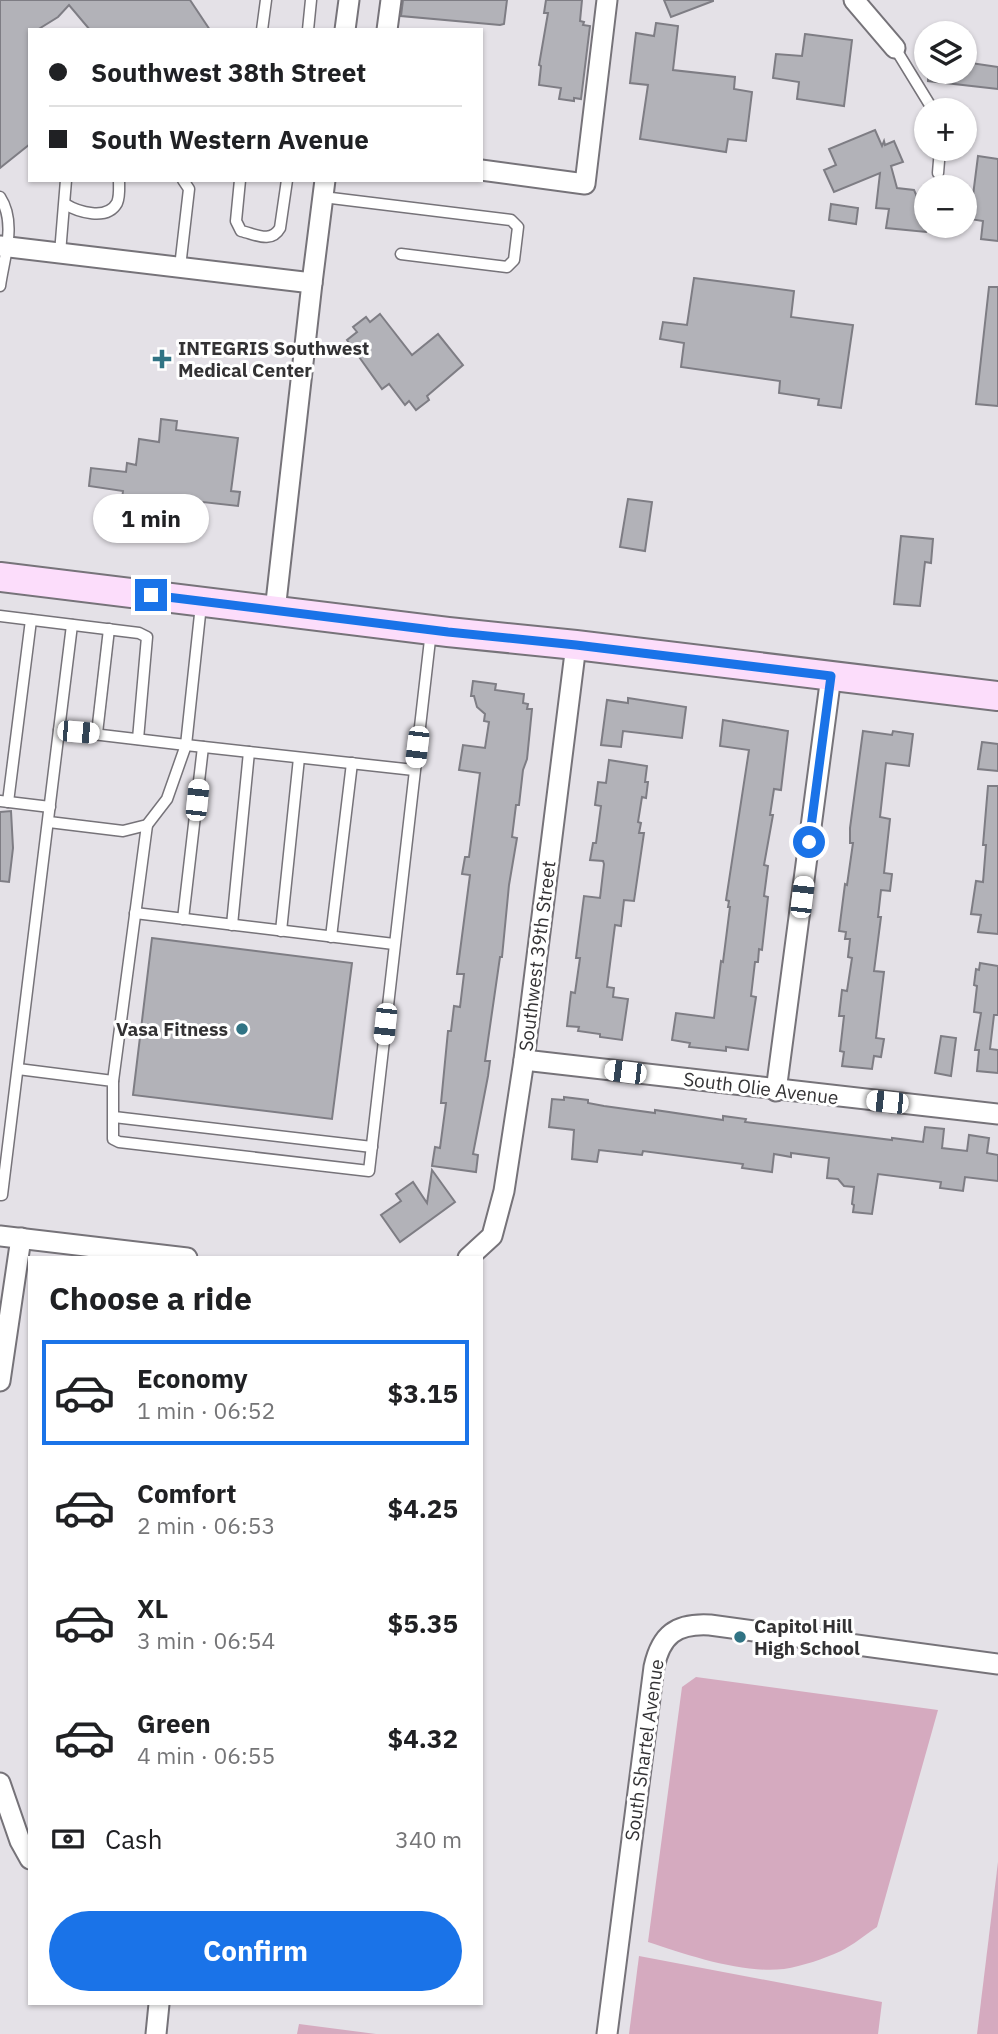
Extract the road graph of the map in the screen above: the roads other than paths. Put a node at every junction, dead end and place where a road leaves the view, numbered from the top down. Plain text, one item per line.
1 (265, 0) edge
2 (312, 0) edge
3 (349, 0) edge
4 (391, 0) edge
5 (607, 0) edge
6 (854, 0) edge
7 (262, 28) edge
8 (308, 28) edge
9 (345, 28) edge
10 (387, 28) edge
11 (895, 48) joint
12 (926, 98) edge
13 (939, 161) edge
14 (483, 170) edge
15 (938, 173) dead end
16 (66, 182) edge
17 (119, 182) edge
18 (184, 182) edge
19 (240, 182) edge
20 (287, 182) edge
21 (324, 188) edge
22 (0, 197) edge
23 (65, 204) junction
24 (3, 246) edge
25 (60, 253) junction
26 (401, 254) dead end
27 (180, 267) junction
28 (312, 283) junction
29 (0, 286) edge
30 (0, 577) edge
31 (201, 601) junction
32 (275, 611) junction
33 (0, 616) edge
34 (30, 620) junction
35 (72, 625) junction
36 (109, 629) junction
37 (431, 630) junction
38 (576, 645) junction
39 (831, 676) junction
40 (998, 696) edge
41 (59, 730) junction
42 (97, 733) junction
43 (138, 739) junction
44 (186, 745) junction
45 (203, 747) junction
46 (249, 752) junction
47 (299, 758) junction
48 (352, 763) junction
49 (414, 770) junction
50 (4, 801) edge
51 (50, 807) junction
52 (49, 822) junction
53 (147, 825) junction
54 (135, 913) junction
55 (183, 919) junction
56 (232, 925) junction
57 (281, 931) junction
58 (331, 937) junction
59 (394, 944) junction
60 (524, 1060) junction
61 (18, 1069) junction
62 (113, 1080) junction
63 (776, 1090) junction
64 (998, 1114) edge
65 (114, 1117) junction
66 (4, 1145) edge
67 (372, 1147) junction
68 (0, 1195) edge
69 (0, 1236) edge
70 (21, 1238) junction
71 (170, 1256) edge
72 (471, 1256) edge
73 (0, 1381) edge
74 (998, 1664) edge
75 (0, 1783) edge
76 (28, 1855) edge
77 (159, 2005) edge
78 (156, 2034) edge
79 (607, 2034) edge

1 - 7 lane
2 - 8 lane
3 - 9 street
4 - 10 street
5 - 14 street
6 - 11 street
11 - 12 lane
13 - 15 lane
16 - 23 lane
17 - 23 lane
18 - 27 lane
19 - 20 lane
21 - 26 lane
21 - 28 street
22 - 24 lane
23 - 25 lane
24 - 25 street
24 - 29 lane
25 - 27 street
27 - 28 street
28 - 32 street
30 - 31 main road
31 - 32 main road
31 - 44 lane
32 - 37 main road
33 - 34 lane
34 - 35 lane
34 - 50 lane
35 - 36 lane
35 - 41 lane
36 - 42 lane
36 - 43 lane
37 - 38 main road
37 - 49 lane
38 - 39 main road
38 - 60 street, Southwest 39th Street
39 - 40 main road
39 - 63 street
41 - 42 lane
41 - 51 lane
42 - 43 lane
43 - 44 lane
44 - 45 lane
44 - 53 lane
45 - 46 lane
45 - 55 lane
46 - 47 lane
46 - 56 lane
47 - 48 lane
47 - 57 lane
48 - 49 lane
48 - 58 lane
49 - 59 lane
50 - 51 lane
51 - 52 lane
52 - 53 lane
52 - 61 lane
53 - 54 lane
54 - 55 lane
54 - 62 lane
55 - 56 lane
56 - 57 lane
57 - 58 lane
58 - 59 lane
59 - 67 lane
60 - 63 street, South Olie Avenue
60 - 72 street, Southwest 39th Street
61 - 62 lane
61 - 66 lane
62 - 65 lane
63 - 64 street, South Olie Avenue
65 - 67 lane
65 - 67 lane
66 - 68 lane
69 - 70 street
70 - 71 street
70 - 73 street
74 - 79 street, South Shartel Avenue
75 - 76 street
77 - 78 street

